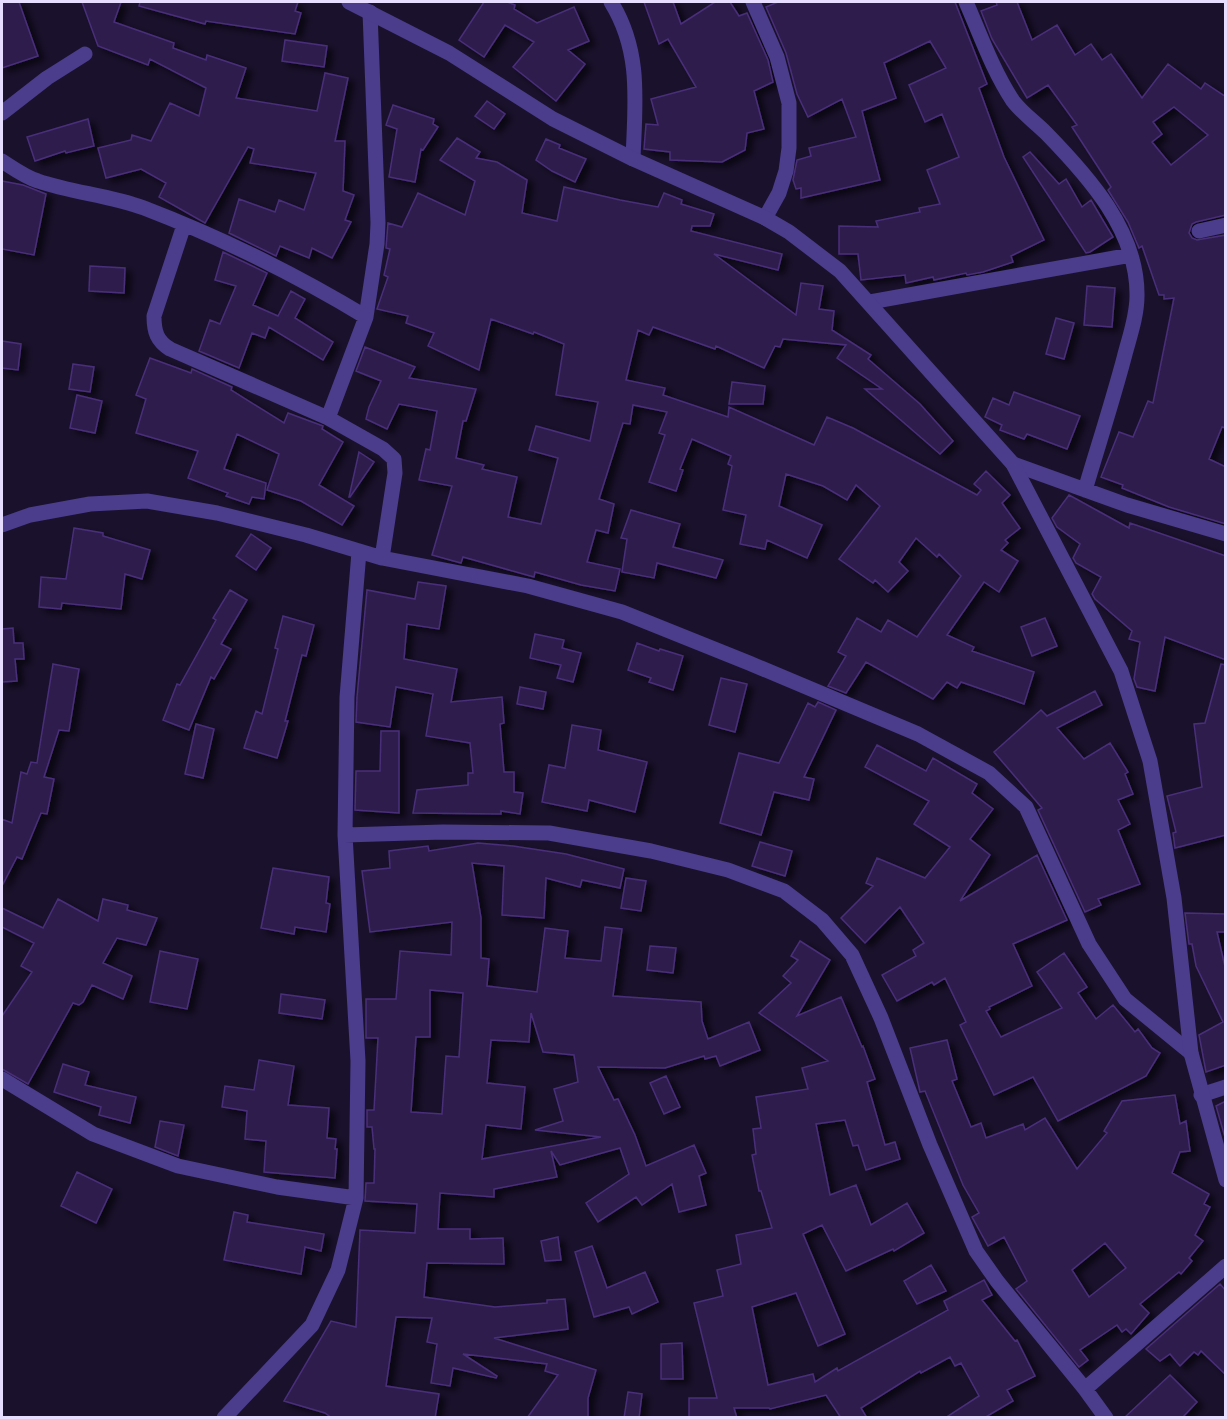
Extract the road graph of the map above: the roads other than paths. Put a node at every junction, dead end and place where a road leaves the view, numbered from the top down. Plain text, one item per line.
1 (349, 2) edge
2 (611, 2) edge
3 (753, 2) edge
4 (966, 2) edge
5 (370, 12) junction
6 (85, 54) dead end
7 (2, 113) edge
8 (633, 159) junction
9 (2, 161) edge
10 (765, 218) junction
11 (184, 225) junction
12 (1226, 225) edge
13 (1199, 231) dead end
14 (1131, 255) junction
15 (870, 302) junction
16 (366, 317) junction
17 (328, 418) junction
18 (1013, 464) junction
19 (1085, 490) junction
20 (2, 525) edge
21 (1226, 534) edge
22 (359, 552) junction
23 (382, 558) junction
24 (345, 835) junction
25 (1191, 1053) junction
26 (2, 1079) edge
27 (1226, 1088) edge
28 (1201, 1095) junction
29 (1226, 1180) edge
30 (356, 1198) junction
31 (1226, 1266) edge
32 (1085, 1389) junction
33 (224, 1418) edge
34 (1106, 1418) edge

1 - 5 street
2 - 8 street
3 - 10 street
4 - 14 street
5 - 8 street
5 - 16 street
6 - 7 street
8 - 10 street
9 - 11 street
10 - 15 street
11 - 16 street
11 - 17 street
12 - 13 street
14 - 15 street
14 - 19 street
15 - 18 street
16 - 17 street
17 - 23 street
18 - 19 street
18 - 25 street
19 - 21 street
20 - 22 street
22 - 23 street
22 - 24 street
23 - 25 street
24 - 30 street
24 - 32 street
25 - 28 street
26 - 30 street
27 - 28 street
28 - 29 street
30 - 33 street
31 - 32 street
32 - 34 street

